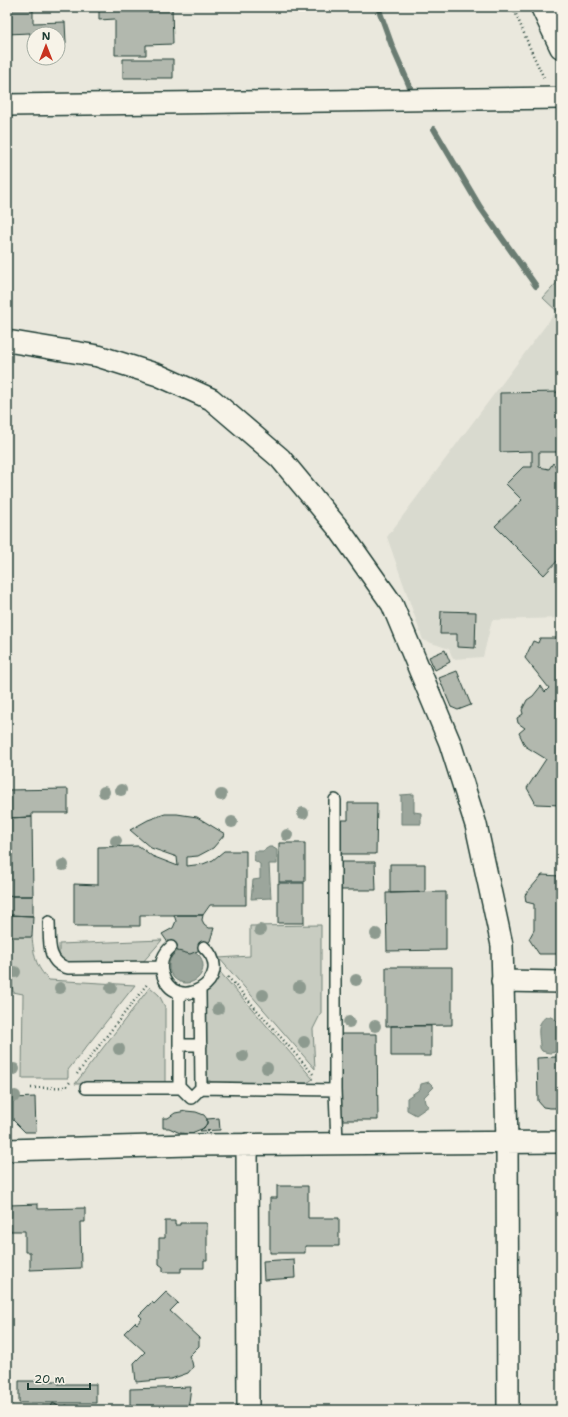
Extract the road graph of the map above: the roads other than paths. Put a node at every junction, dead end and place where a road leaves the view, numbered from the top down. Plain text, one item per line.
1 (542, 7) edge
2 (561, 47) edge
3 (558, 98) edge
4 (7, 105) edge
5 (7, 341) edge
6 (336, 800) dead end
7 (49, 922) dead end
8 (171, 947) dead end
9 (204, 947) dead end
10 (161, 967) junction
11 (502, 981) junction
12 (561, 982) edge
13 (200, 990) junction
14 (178, 992) junction
15 (179, 1045) junction
16 (201, 1045) junction
17 (86, 1088) dead end
18 (181, 1088) junction
19 (201, 1088) junction
20 (331, 1090) junction
21 (507, 1142) junction
22 (561, 1142) edge
23 (337, 1143) junction
24 (247, 1144) junction
25 (7, 1150) edge
26 (248, 1410) edge
27 (508, 1410) edge

1 - 2 main road
3 - 4 street
5 - 11 street
6 - 20 lane
7 - 10 lane
8 - 10 lane
9 - 13 lane
10 - 14 lane
11 - 12 street
11 - 21 street
13 - 14 lane
13 - 16 lane
14 - 15 lane
15 - 16 lane
15 - 18 lane
16 - 19 lane
17 - 18 lane
18 - 19 lane
19 - 20 lane
20 - 23 lane
21 - 22 street
21 - 23 street
21 - 27 street
23 - 24 street
24 - 25 street
24 - 26 street

